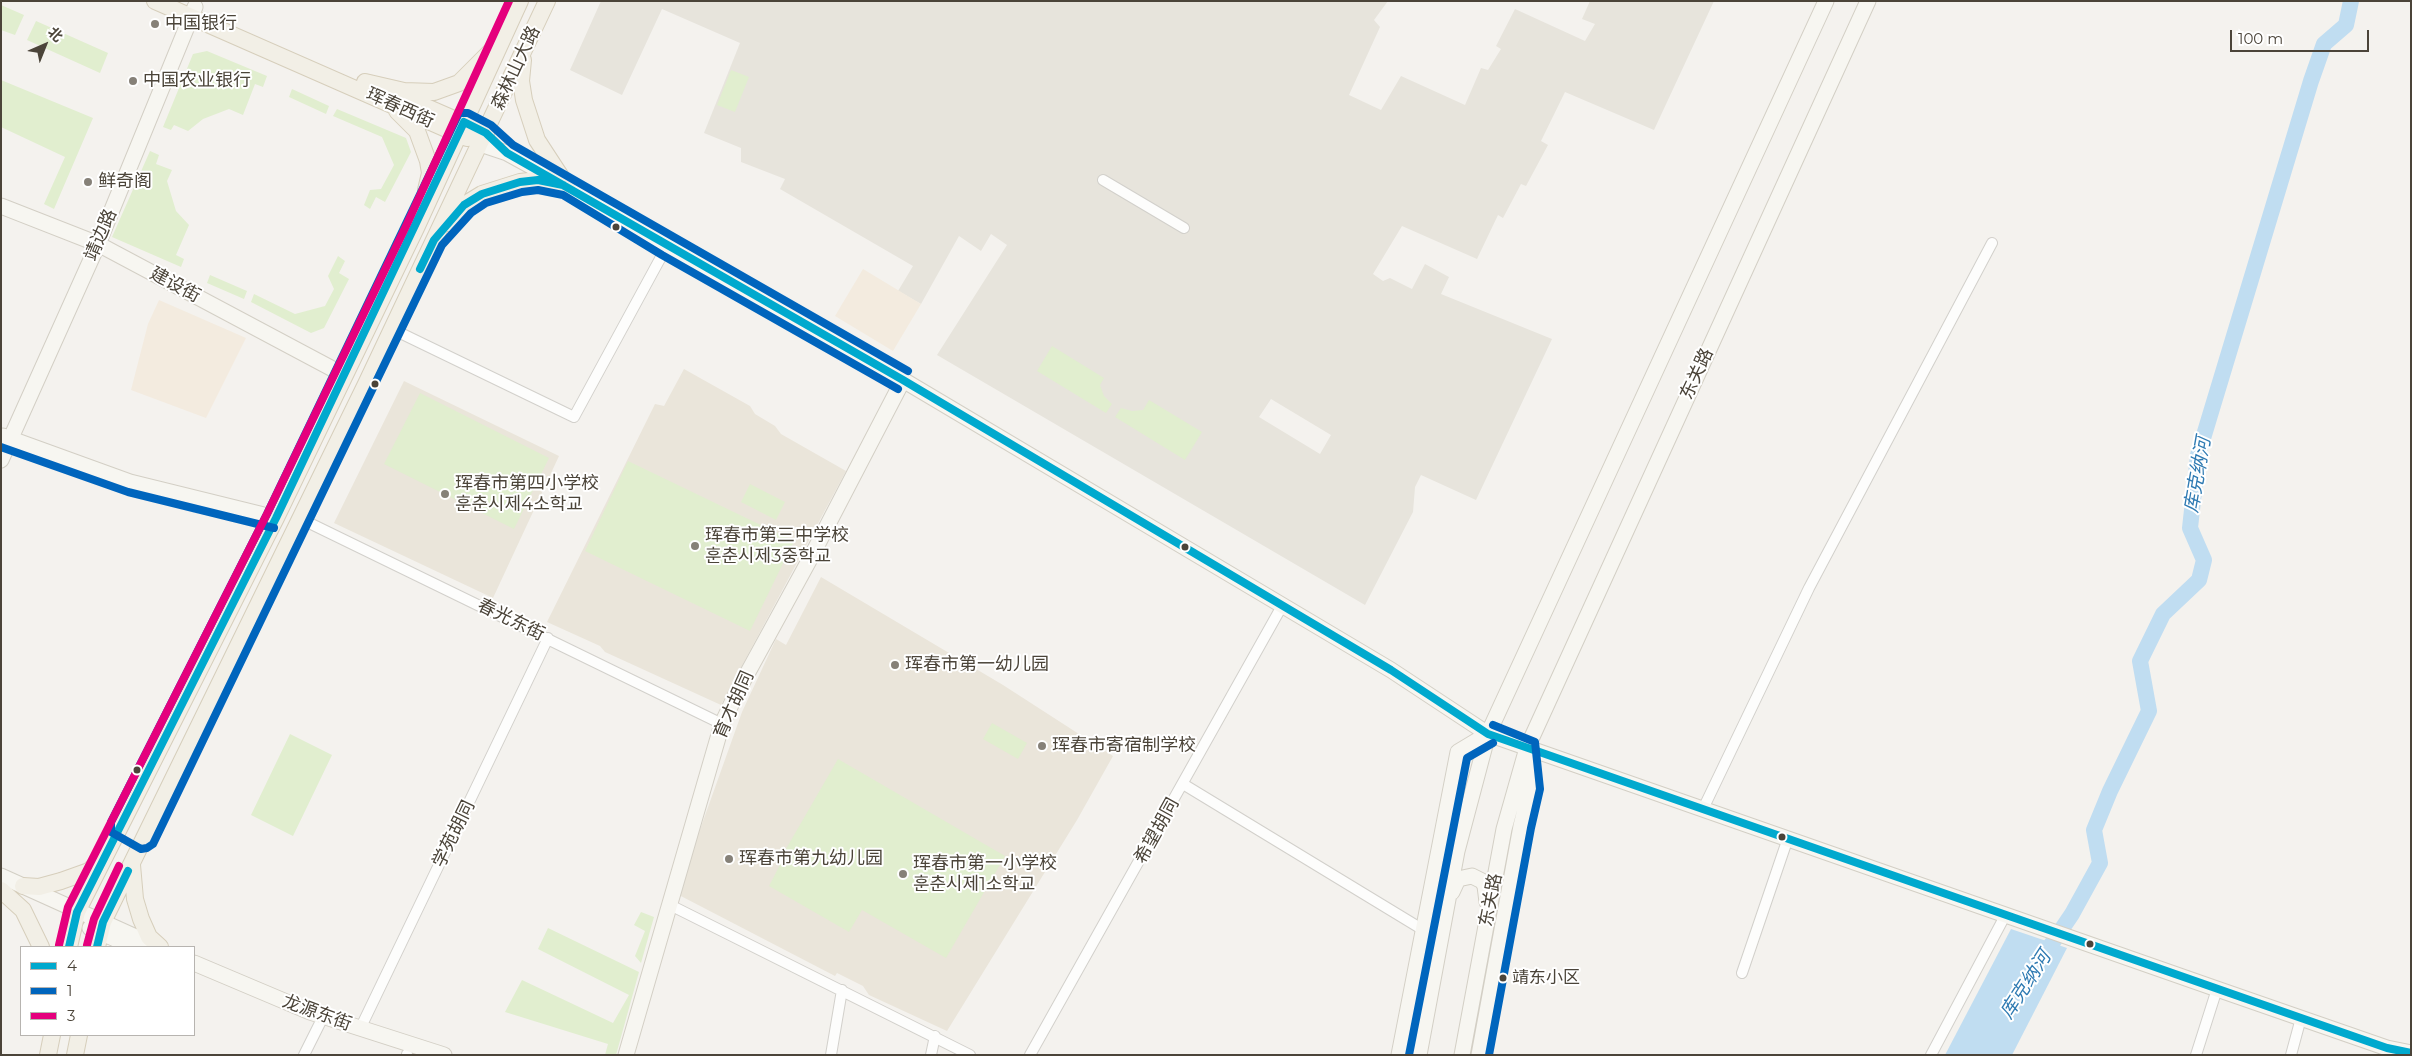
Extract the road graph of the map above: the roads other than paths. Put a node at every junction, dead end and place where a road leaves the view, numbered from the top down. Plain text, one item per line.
1 (155, 1) edge
2 (520, 1) edge
3 (547, 1) edge
4 (1826, 1) edge
5 (1868, 1) edge
6 (189, 8) edge
7 (501, 40) junction
8 (524, 50) junction
9 (365, 82) junction
10 (379, 98) junction
11 (462, 128) junction
12 (483, 139) junction
13 (1103, 180) dead end
14 (567, 186) junction
15 (1, 206) edge
16 (416, 228) junction
17 (1184, 228) dead end
18 (434, 240) junction
19 (1992, 243) dead end
20 (98, 244) junction
21 (666, 246) junction
22 (392, 328) junction
23 (344, 375) junction
24 (903, 380) junction
25 (6, 438) edge
26 (1, 460) edge
27 (276, 518) junction
28 (300, 518) junction
29 (1282, 606) junction
30 (548, 638) junction
31 (722, 724) junction
32 (1488, 734) junction
33 (1527, 748) junction
34 (1183, 784) junction
35 (1703, 809) junction
36 (120, 827) junction
37 (1788, 838) junction
38 (144, 839) junction
39 (106, 854) junction
40 (132, 863) junction
41 (1, 876) edge
42 (23, 886) junction
43 (1, 889) edge
44 (1447, 902) junction
45 (670, 905) junction
46 (2010, 915) junction
47 (76, 916) junction
48 (1488, 916) junction
49 (1423, 930) junction
50 (100, 934) edge
51 (1441, 935) junction
52 (41, 946) edge
53 (69, 946) edge
54 (131, 946) edge
55 (155, 946) edge
56 (159, 946) edge
57 (195, 963) edge
58 (1742, 973) dead end
59 (195, 974) edge
60 (2218, 989) junction
61 (842, 990) junction
62 (2301, 1018) junction
63 (321, 1021) junction
64 (360, 1029) junction
65 (52, 1036) edge
66 (79, 1036) edge
67 (935, 1036) junction
68 (2411, 1053) edge
69 (48, 1055) edge
70 (75, 1055) edge
71 (304, 1055) edge
72 (408, 1055) edge
73 (444, 1055) edge
74 (626, 1055) edge
75 (831, 1055) edge
76 (931, 1055) edge
77 (970, 1055) edge
78 (1030, 1055) edge
79 (1398, 1055) edge
80 (1419, 1055) edge
81 (1462, 1055) edge
82 (1479, 1055) edge
83 (1930, 1055) edge
84 (2196, 1055) edge
85 (2291, 1055) edge

1 - 6 main road, 珲春西街
2 - 7 main road, 森林山大路
3 - 8 main road, 森林山大路
4 - 32 main road
5 - 33 main road, 东关路
6 - 9 main road, 珲春西街
6 - 10 main road, 珲春西街
6 - 20 main road, 靖边路
7 - 9 main road
7 - 11 main road, 森林山大路
8 - 12 main road, 森林山大路
8 - 14 main road
9 - 11 main road, 珲春西街
10 - 11 main road, 珲春西街
10 - 16 main road
11 - 12 main road, 珲春西街
11 - 16 main road, 森林山大路
12 - 14 main road, 珲春西街
12 - 18 main road, 森林山大路
13 - 17 street
14 - 18 main road
14 - 21 main road, 珲春西街
15 - 20 main road, 建设街
16 - 23 main road, 森林山大路
18 - 22 main road, 森林山大路
19 - 35 street
20 - 23 main road, 建设街
20 - 25 main road, 靖边路
21 - 22 street
21 - 24 main road, 珲春西街
22 - 28 main road, 森林山大路
23 - 27 main road, 森林山大路
24 - 29 main road, 珲春西街
24 - 31 main road, 育才胡同
25 - 26 main road, 靖边路
25 - 27 main road
27 - 36 main road, 森林山大路
28 - 30 street, 春光东街
28 - 38 main road, 森林山大路
29 - 32 main road, 珲春西街
29 - 34 street, 希望胡同
30 - 31 street, 春光东街
30 - 64 street, 学苑胡同
31 - 45 main road, 育才胡同
32 - 33 main road, 珲春西街
32 - 44 main road
32 - 49 main road
33 - 35 main road, 珲春西街
33 - 48 main road, 东关路
33 - 82 main road, 东关路
34 - 49 street
34 - 78 street, 希望胡同
35 - 37 main road, 珲春西街
36 - 38 main road
36 - 39 main road, 森林山大路
37 - 46 main road, 珲春西街
37 - 58 street
38 - 40 main road, 森林山大路
39 - 42 main road
39 - 47 main road, 森林山大路
40 - 50 main road, 森林山大路
40 - 56 main road
41 - 42 main road
42 - 47 main road
43 - 47 main road
43 - 52 main road
44 - 48 main road
44 - 51 main road
45 - 61 street
45 - 74 main road, 育才胡同
46 - 60 main road, 珲春西街
46 - 83 street
47 - 50 main road
47 - 53 main road, 森林山大路
48 - 81 main road, 东关路
49 - 51 street
49 - 79 main road
50 - 54 main road
50 - 55 main road
51 - 80 main road
57 - 63 main road, 龙源东街
59 - 63 main road, 龙源东街
60 - 62 main road, 珲春西街
60 - 84 street
61 - 67 street
61 - 75 street
62 - 68 main road, 珲春西街
62 - 85 street
63 - 64 main road, 龙源东街
63 - 71 street
63 - 72 main road, 龙源东街
64 - 73 main road, 龙源东街
65 - 69 main road
66 - 70 main road
67 - 76 street
67 - 77 street

